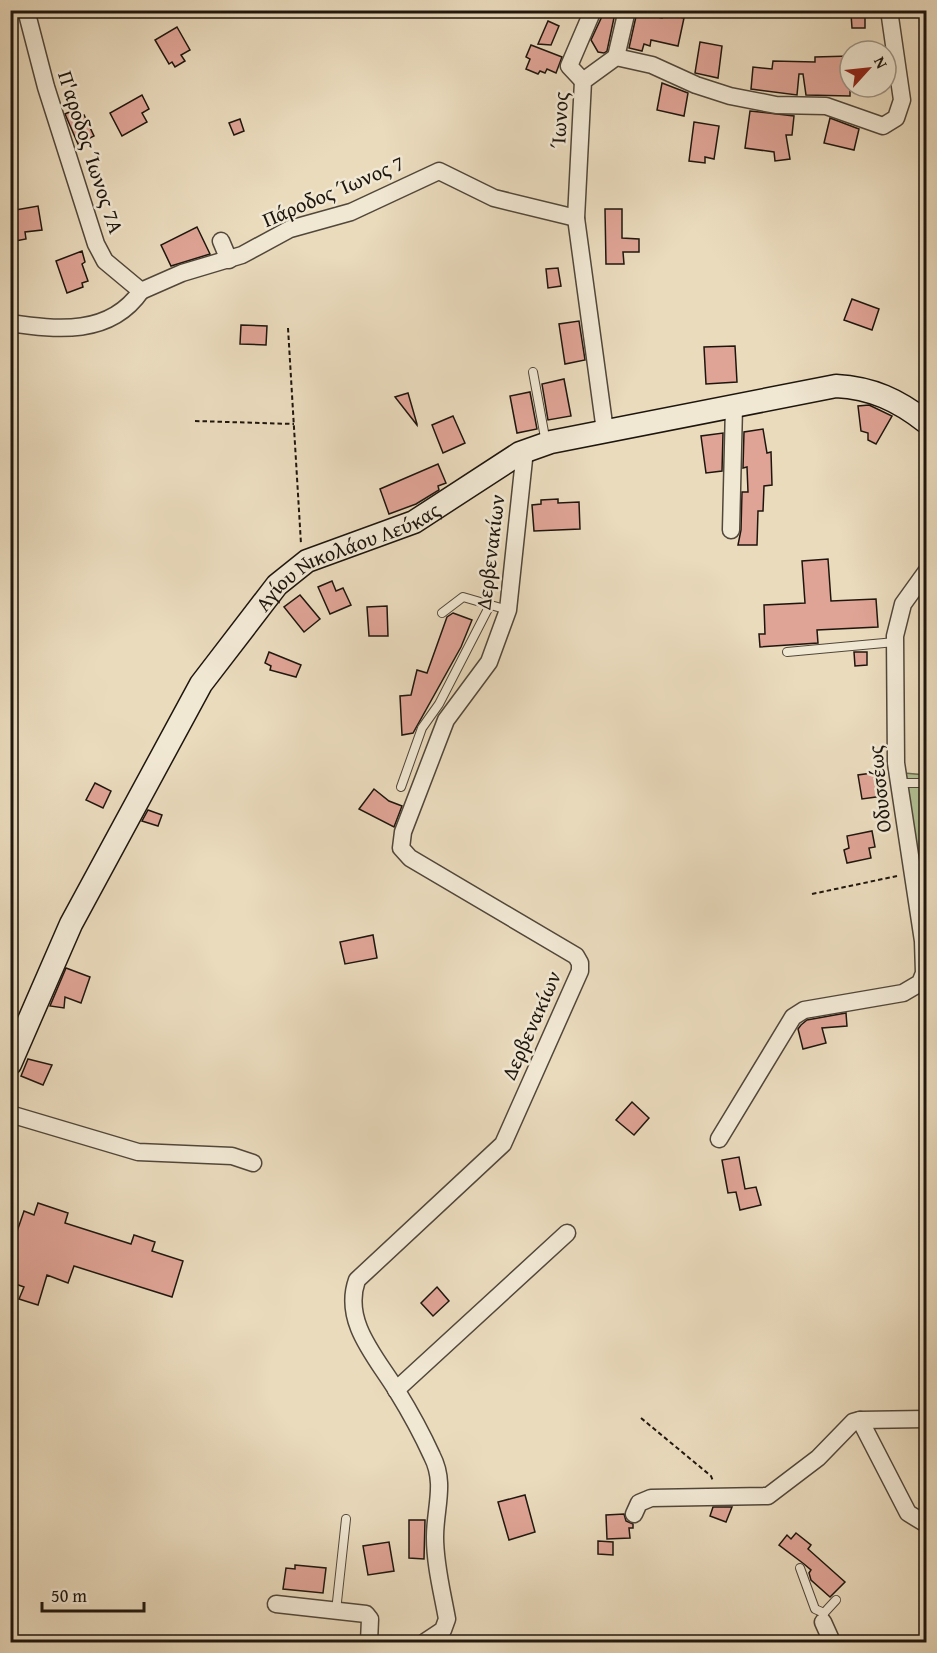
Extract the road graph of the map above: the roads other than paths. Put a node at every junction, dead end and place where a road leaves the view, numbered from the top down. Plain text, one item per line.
1 (26, 10) edge
2 (593, 10) edge
3 (627, 10) edge
4 (890, 10) edge
5 (616, 57) junction
6 (583, 81) junction
7 (576, 219) junction
8 (221, 241) dead end
9 (229, 260) junction
10 (141, 291) junction
11 (10, 322) edge
12 (533, 372) dead end
13 (734, 406) junction
14 (927, 422) edge
15 (605, 431) junction
16 (536, 447) junction
17 (731, 530) dead end
18 (927, 572) edge
19 (490, 605) junction
20 (508, 610) junction
21 (442, 613) dead end
22 (895, 642) junction
23 (787, 652) dead end
24 (901, 783) junction
25 (927, 783) edge
26 (401, 787) dead end
27 (10, 1064) edge
28 (10, 1114) edge
29 (719, 1139) dead end
30 (253, 1163) dead end
31 (567, 1233) dead end
32 (396, 1390) junction
33 (927, 1419) edge
34 (860, 1420) junction
35 (634, 1514) dead end
36 (346, 1519) dead end
37 (927, 1524) edge
38 (800, 1568) dead end
39 (836, 1600) dead end
40 (276, 1604) dead end
41 (336, 1611) junction
42 (824, 1617) junction
43 (369, 1642) edge
44 (425, 1642) edge
45 (832, 1642) edge

1 - 10 street, Π'αροδος Ίωνος 7Α
2 - 6 street
3 - 5 street
4 - 5 street
5 - 6 street, Ίωνος
6 - 7 street, Ίωνος
7 - 9 street, Πάροδος Ίωνος 7
7 - 15 street, Ίωνος
8 - 9 street
9 - 10 street, Πάροδος Ίωνος 7
10 - 11 street, Πάροδος Ίωνος 7
12 - 16 lane
13 - 14 main road, Αγίου Νικολάου Λεύκας
13 - 15 main road, Αγίου Νικολάου Λεύκας
13 - 17 street
15 - 16 main road, Αγίου Νικολάου Λεύκας
16 - 20 street, Δερβενακίων
16 - 27 main road, Αγίου Νικολάου Λεύκας
18 - 22 street, Οδυσσέως
19 - 20 lane
19 - 21 lane
19 - 26 lane
20 - 32 street, Δερβενακίων
22 - 23 lane
22 - 24 street, Οδυσσέως
24 - 25 lane
24 - 29 street, Οδυσσέως
28 - 30 street
31 - 32 street
32 - 44 street, Δερβενακίων
33 - 34 street
34 - 35 street
34 - 37 street
36 - 41 lane
38 - 42 lane
39 - 42 lane
40 - 41 street
41 - 43 street
42 - 45 street

